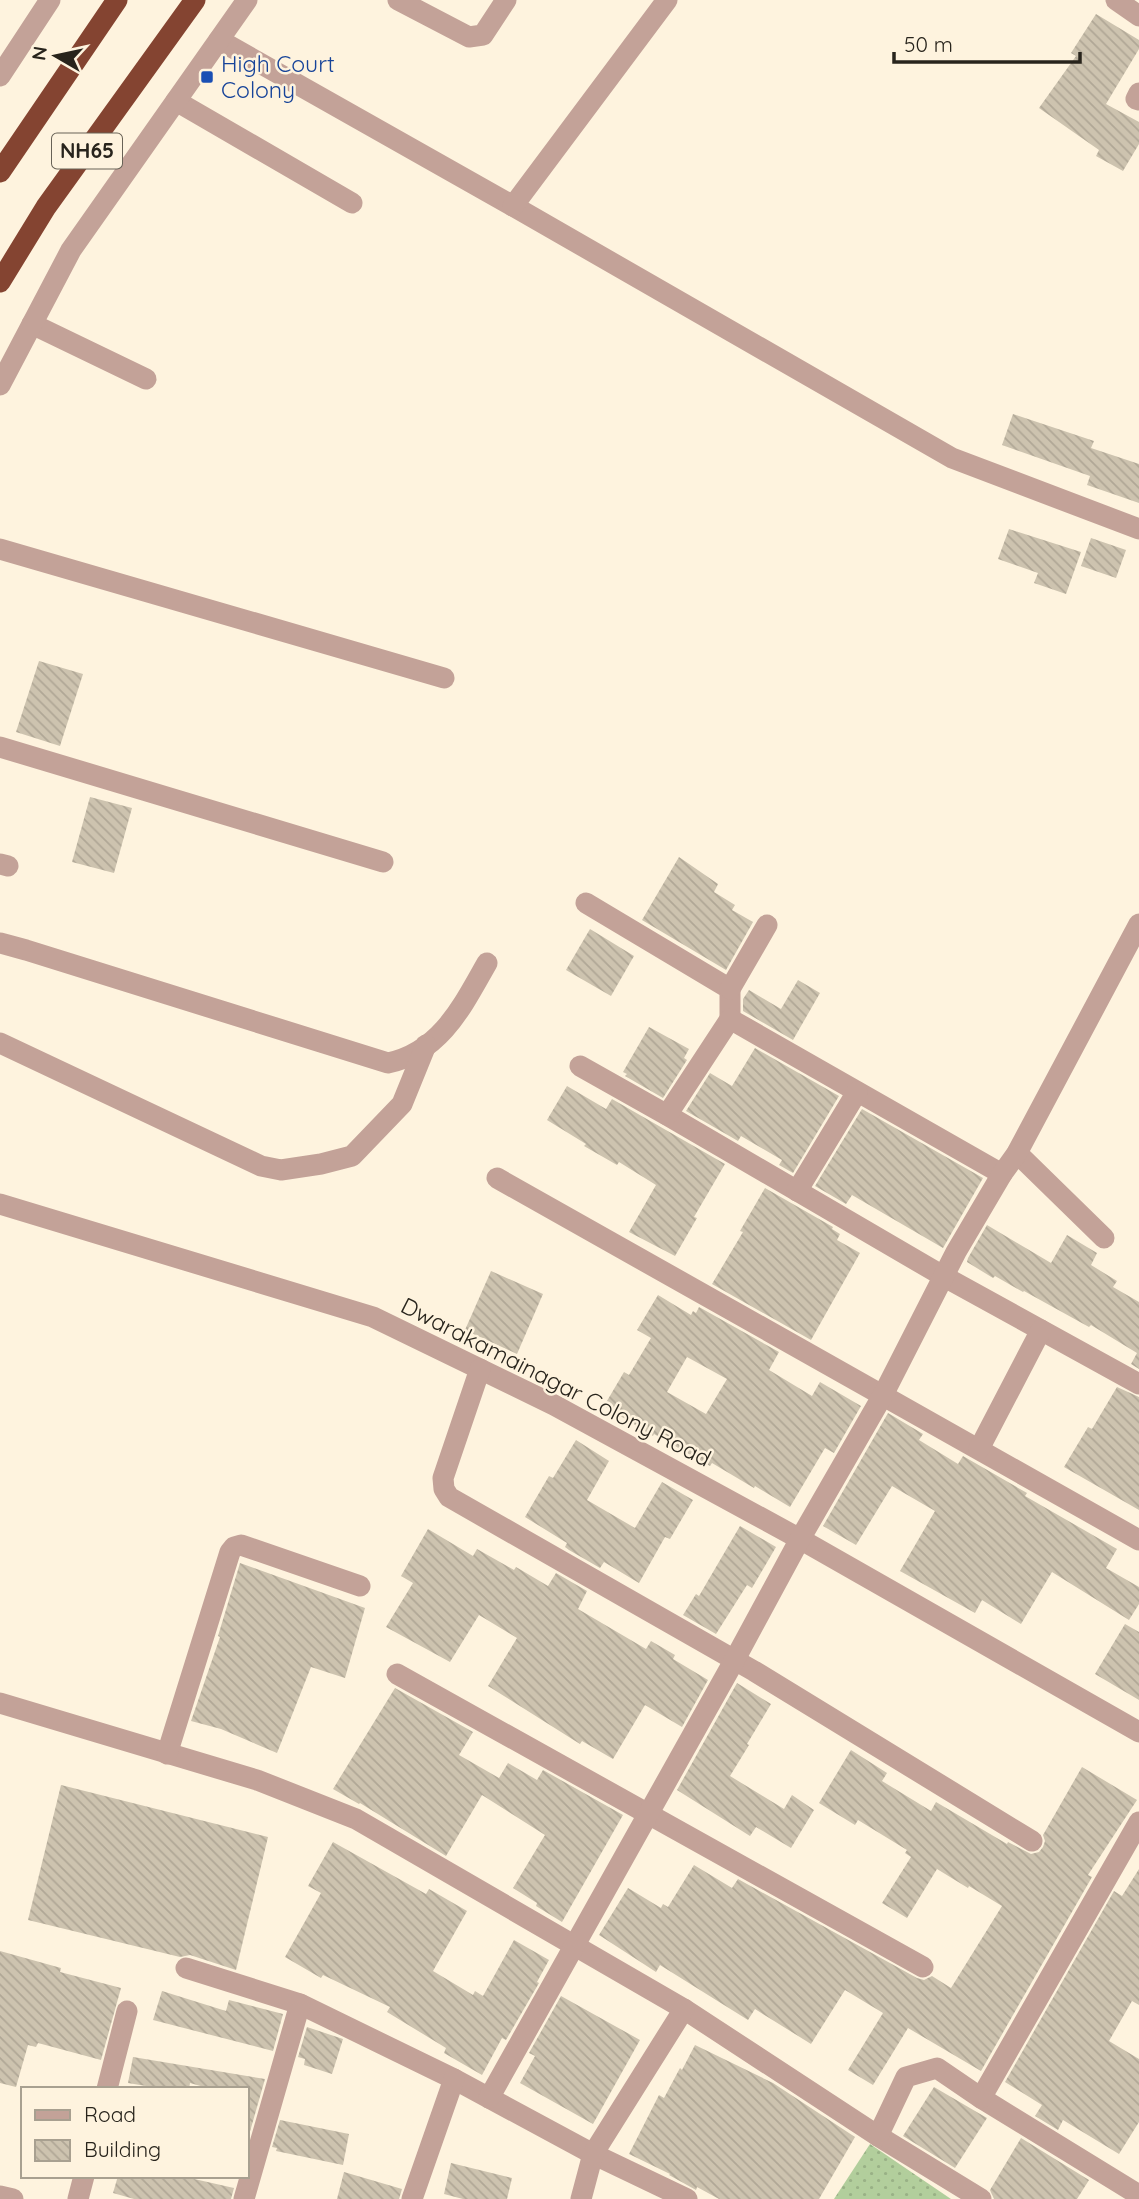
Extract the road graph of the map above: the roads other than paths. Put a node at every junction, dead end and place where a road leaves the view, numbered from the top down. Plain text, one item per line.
1 (50, 0) edge
2 (117, 0) edge
3 (195, 0) edge
4 (247, 0) edge
5 (398, 0) edge
6 (506, 0) edge
7 (667, 0) edge
8 (1116, 0) edge
9 (1139, 16) edge
10 (219, 40) junction
11 (0, 76) edge
12 (1139, 93) edge
13 (1139, 100) edge
14 (176, 101) junction
15 (0, 172) edge
16 (352, 203) dead end
17 (513, 206) junction
18 (0, 282) edge
19 (32, 324) junction
20 (146, 379) dead end
21 (0, 385) edge
22 (1139, 529) edge
23 (0, 549) edge
24 (444, 678) dead end
25 (0, 747) edge
26 (383, 862) dead end
27 (586, 903) dead end
28 (767, 925) dead end
29 (1139, 925) edge
30 (0, 943) edge
31 (487, 963) dead end
32 (730, 989) junction
33 (730, 1019) junction
34 (0, 1043) edge
35 (426, 1045) junction
36 (580, 1066) dead end
37 (858, 1092) junction
38 (667, 1115) junction
39 (1017, 1153) junction
40 (1002, 1174) junction
41 (497, 1178) dead end
42 (797, 1191) junction
43 (0, 1204) edge
44 (1104, 1238) dead end
45 (943, 1276) junction
46 (1041, 1330) junction
47 (480, 1368) junction
48 (1139, 1384) edge
49 (883, 1395) junction
50 (979, 1449) junction
51 (800, 1539) junction
52 (1139, 1540) edge
53 (360, 1586) dead end
54 (734, 1661) junction
55 (397, 1674) dead end
56 (0, 1703) edge
57 (1139, 1732) edge
58 (167, 1754) junction
59 (648, 1814) junction
60 (1139, 1822) edge
61 (1032, 1840) dead end
62 (575, 1946) junction
63 (186, 1968) dead end
64 (923, 1968) dead end
65 (300, 2004) junction
66 (684, 2009) junction
67 (127, 2011) dead end
68 (454, 2079) junction
69 (108, 2087) edge
70 (489, 2098) junction
71 (981, 2098) junction
72 (878, 2136) junction
73 (593, 2154) junction
74 (83, 2178) edge
75 (1136, 2185) edge
76 (0, 2196) edge
77 (13, 2199) edge
78 (78, 2199) edge
79 (244, 2199) edge
80 (412, 2199) edge
81 (581, 2199) edge
82 (687, 2199) edge
83 (981, 2199) edge

1 - 11 street
2 - 15 highway, NH65
3 - 18 highway, NH65
4 - 10 street
5 - 6 street
7 - 17 street
8 - 9 street
10 - 14 street
10 - 17 street
12 - 13 street
14 - 16 street
14 - 19 street
17 - 22 street
19 - 20 street
19 - 21 street
23 - 24 street
25 - 26 street
27 - 32 street
28 - 32 street
29 - 39 street
30 - 35 street
31 - 35 street
32 - 33 street
33 - 37 street
33 - 38 street
34 - 35 street
36 - 38 street
37 - 40 street
37 - 42 street
38 - 42 street
39 - 40 street
39 - 44 street
40 - 45 street
41 - 49 street
42 - 45 street
43 - 47 street, Dwarakamainagar Colony Road
45 - 46 street
45 - 49 street
46 - 48 street
46 - 50 street
47 - 51 street, Dwarakamainagar Colony Road
47 - 54 street
49 - 50 street
49 - 51 street
50 - 52 street
51 - 54 street
51 - 57 street, Dwarakamainagar Colony Road
53 - 58 street
54 - 59 street
54 - 61 street
55 - 59 street
56 - 58 street
58 - 62 street
59 - 62 street
59 - 64 street
60 - 71 street
62 - 66 street
62 - 70 street
63 - 65 street
65 - 68 street
65 - 79 street
66 - 72 street
66 - 73 street
67 - 69 street
68 - 70 street
68 - 80 street
70 - 73 street
71 - 72 street
71 - 75 street
72 - 83 street
73 - 81 street
73 - 82 street
74 - 78 street
76 - 77 street

